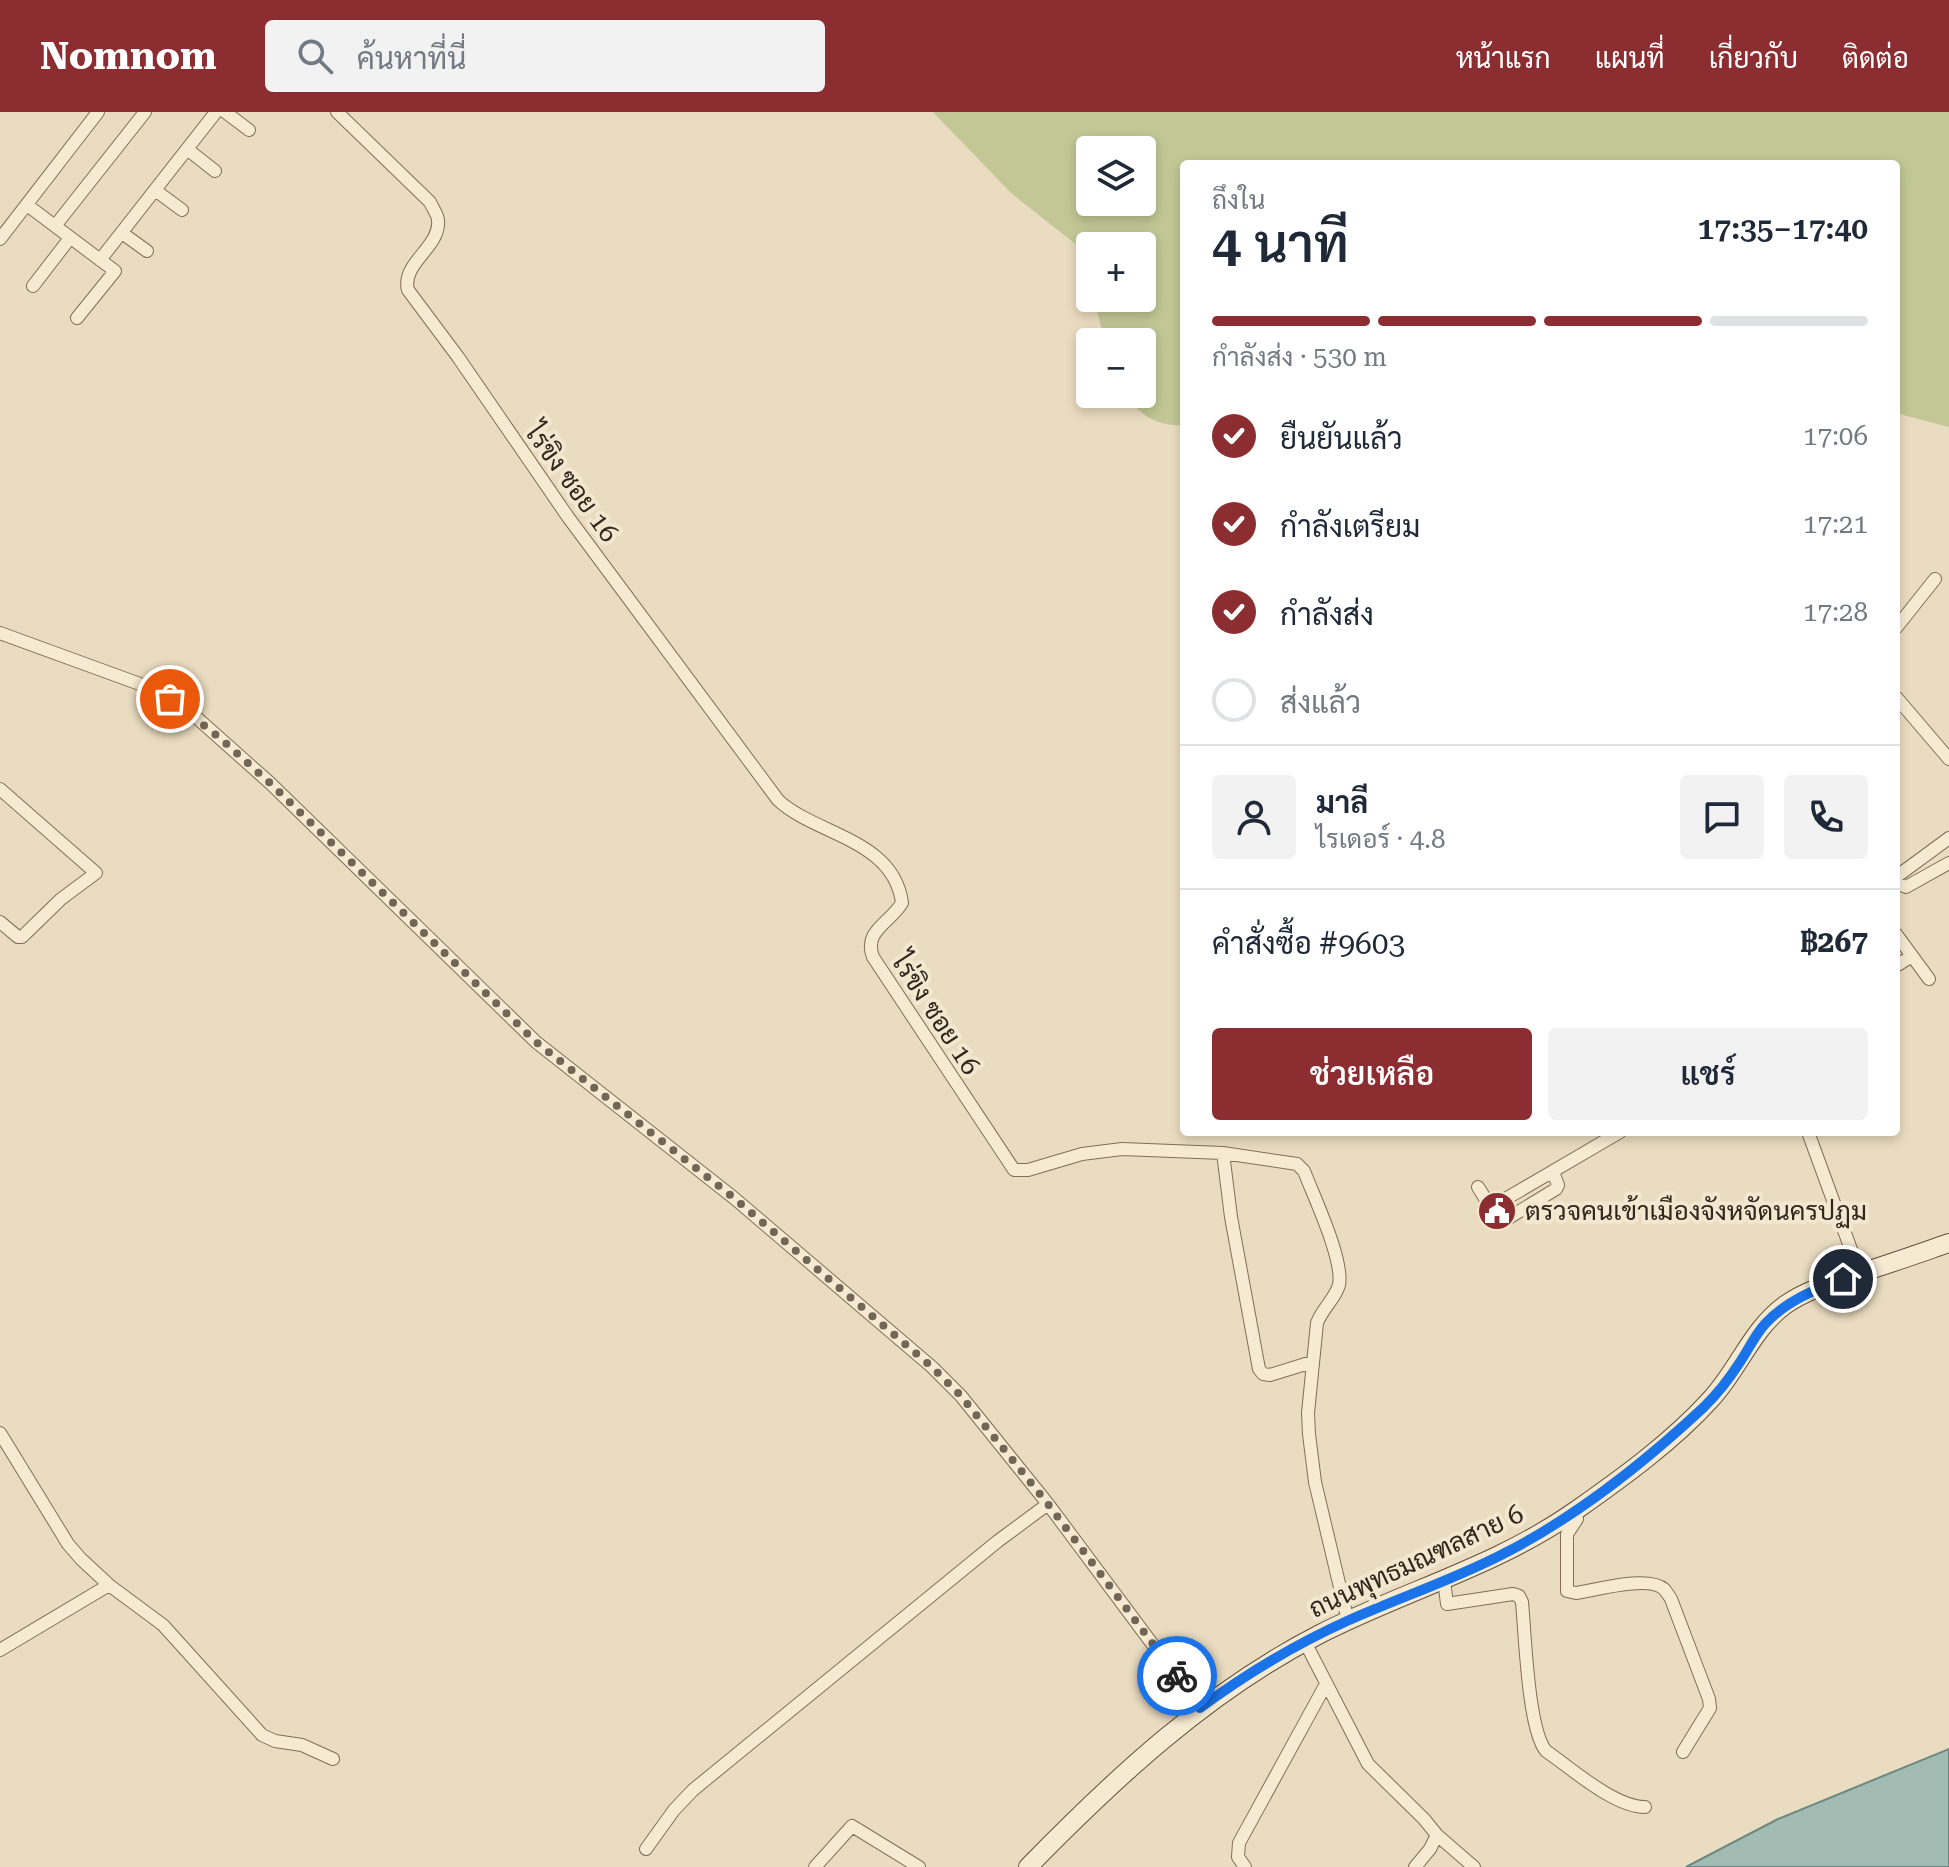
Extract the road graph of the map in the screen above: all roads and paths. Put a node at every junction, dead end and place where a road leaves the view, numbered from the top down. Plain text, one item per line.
1 (98, 112) edge
2 (145, 112) edge
3 (216, 112) edge
4 (225, 112) edge
5 (337, 112) edge
6 (249, 130) dead end
7 (187, 149) junction
8 (215, 171) dead end
9 (155, 190) junction
10 (27, 205) junction
11 (182, 210) dead end
12 (55, 226) junction
13 (122, 233) junction
14 (70, 238) junction
15 (0, 239) edge
16 (147, 251) dead end
17 (100, 260) junction
18 (33, 286) dead end
19 (77, 318) dead end
20 (1935, 579) dead end
21 (1900, 623) edge
22 (0, 633) edge
23 (1900, 702) edge
24 (1949, 759) edge
25 (0, 789) edge
26 (1949, 838) edge
27 (1949, 863) edge
28 (1900, 877) edge
29 (1900, 883) edge
30 (0, 922) edge
31 (1900, 940) edge
32 (1912, 956) junction
33 (1900, 964) edge
34 (1929, 979) dead end
35 (1613, 1136) edge
36 (1809, 1136) edge
37 (1223, 1153) junction
38 (1553, 1172) junction
39 (1478, 1187) dead end
40 (1490, 1208) junction
41 (1949, 1243) edge
42 (1860, 1274) junction
43 (1312, 1362) junction
44 (0, 1433) edge
45 (1048, 1504) junction
46 (1574, 1511) junction
47 (1444, 1580) junction
48 (109, 1585) junction
49 (1348, 1621) junction
50 (1305, 1642) junction
51 (0, 1650) edge
52 (1326, 1684) junction
53 (1200, 1708) junction
54 (1683, 1752) dead end
55 (333, 1759) dead end
56 (1645, 1807) dead end
57 (1437, 1835) junction
58 (646, 1849) dead end
59 (1420, 1865) edge
60 (815, 1867) edge
61 (919, 1867) edge
62 (1028, 1867) edge
63 (1245, 1867) edge
64 (1474, 1867) edge

1 - 10 street
2 - 12 street
3 - 7 street
4 - 6 street
5 - 37 street, ไร่ขิง ซอย 16
7 - 8 street
7 - 9 street
9 - 11 street
9 - 13 street
10 - 12 street
10 - 15 street
12 - 14 street
13 - 16 street
13 - 17 street
14 - 17 street
14 - 18 street
17 - 19 street
20 - 21 street
22 - 45 street
23 - 24 street
25 - 30 street
26 - 28 street
27 - 29 street
31 - 32 street
32 - 33 street
32 - 34 street
35 - 38 street
36 - 42 street
37 - 43 street
37 - 43 street, ไร่ขิง ซอย 16
38 - 40 street
38 - 40 street
39 - 40 street
41 - 42 main road, ถนนพุทธมณฑลสาย 6
42 - 46 main road, ถนนพุทธมณฑลสาย 6
43 - 49 street, ไร่ขิง ซอย 16
44 - 48 street
45 - 53 street
45 - 58 street
46 - 47 main road, ถนนพุทธมณฑลสาย 6
46 - 54 street
47 - 49 main road, ถนนพุทธมณฑลสาย 6
47 - 56 street
48 - 51 street
48 - 55 street
49 - 50 main road, ถนนพุทธมณฑลสาย 6
50 - 52 street
50 - 53 main road, ถนนพุทธมณฑลสาย 6
52 - 57 street
52 - 63 street
53 - 62 main road, ถนนพุทธมณฑลสาย 6
57 - 59 street
57 - 64 street
60 - 61 street

